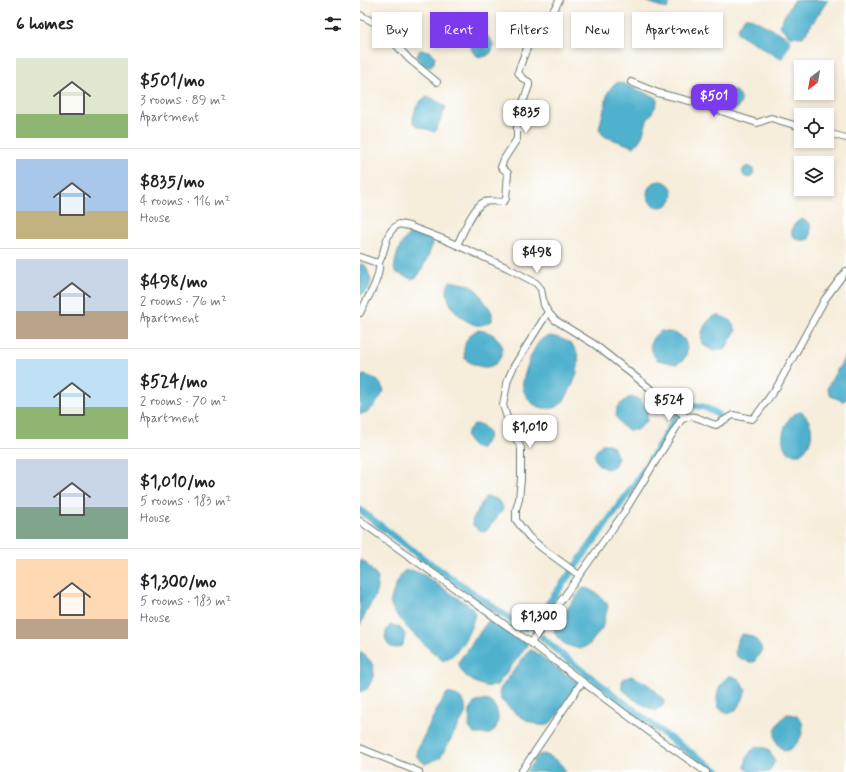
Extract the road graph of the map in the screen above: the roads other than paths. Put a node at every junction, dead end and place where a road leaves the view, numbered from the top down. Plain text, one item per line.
1 (559, 0) edge
2 (360, 16) edge
3 (437, 82) dead end
4 (631, 82) dead end
5 (794, 125) edge
6 (834, 135) edge
7 (846, 138) edge
8 (457, 245) junction
9 (360, 257) edge
10 (379, 262) junction
11 (846, 271) edge
12 (548, 312) junction
13 (360, 313) edge
14 (686, 416) junction
15 (360, 521) edge
16 (579, 575) junction
17 (531, 643) junction
18 (582, 682) junction
19 (360, 748) edge
20 (419, 772) edge
21 (521, 772) edge
22 (706, 772) edge

1 - 8 street
2 - 3 street
4 - 5 street
6 - 7 street
8 - 10 street
8 - 12 street
9 - 10 street
10 - 13 street
11 - 14 street
12 - 14 street
12 - 16 street
14 - 16 street
15 - 17 street
16 - 17 street
17 - 18 street
18 - 21 street
18 - 22 street
19 - 20 street

